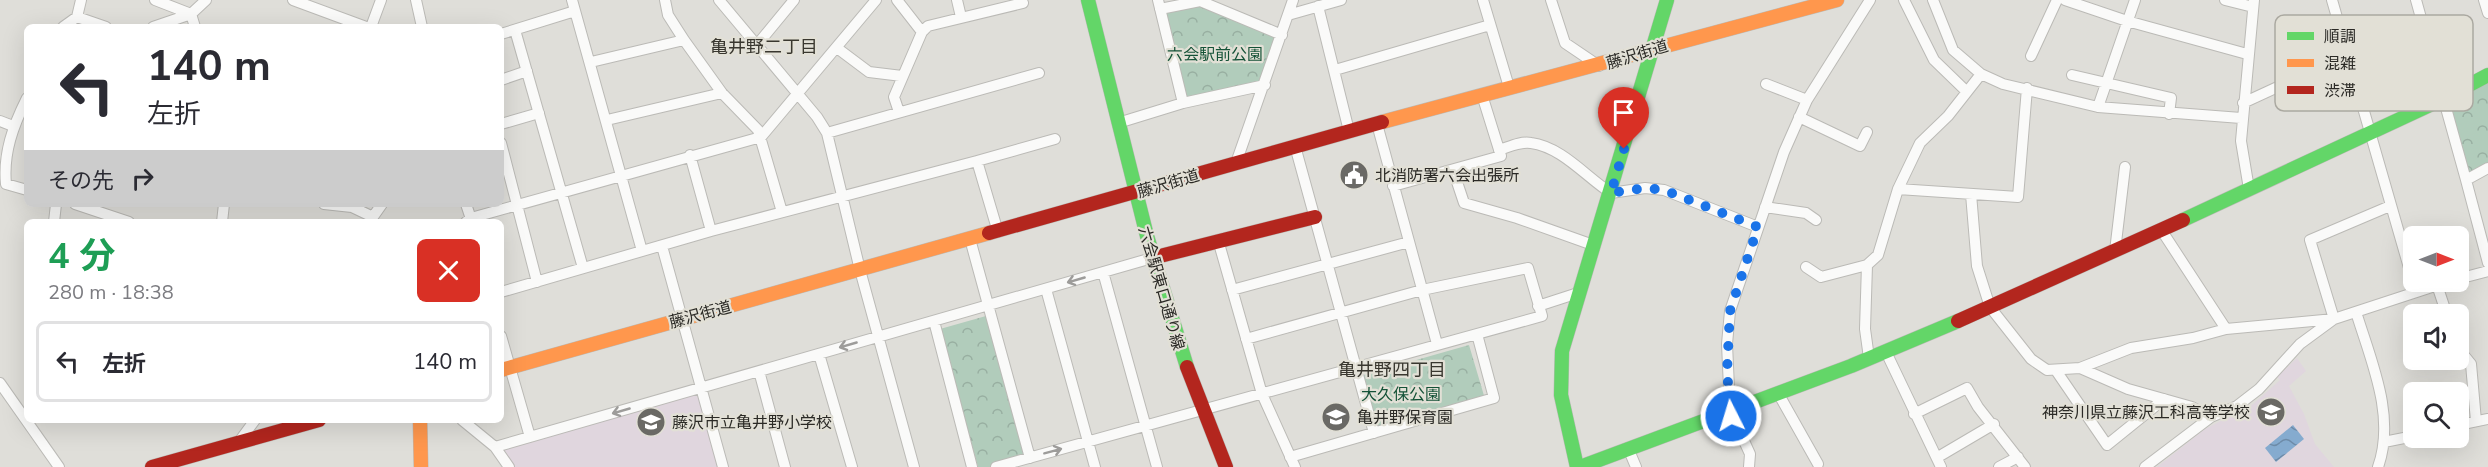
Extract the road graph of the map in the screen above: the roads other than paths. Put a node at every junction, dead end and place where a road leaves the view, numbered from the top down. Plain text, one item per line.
1 (81, 0) edge
2 (155, 0) edge
3 (206, 0) edge
4 (293, 0) edge
5 (381, 0) edge
6 (665, 0) edge
7 (719, 0) edge
8 (794, 0) edge
9 (876, 0) edge
10 (897, 0) edge
11 (957, 0) edge
12 (1088, 0) edge
13 (1200, 0) edge
14 (1293, 0) edge
15 (1341, 0) edge
16 (1483, 0) edge
17 (1551, 0) edge
18 (1667, 0) edge
19 (1837, 0) edge
20 (1870, 0) edge
21 (1904, 0) edge
22 (1933, 0) edge
23 (2057, 0) edge
24 (2065, 0) edge
25 (2135, 0) edge
26 (2225, 0) edge
27 (2332, 0) edge
28 (2416, 0) edge
29 (2484, 0) edge
30 (418, 1) edge
31 (1023, 3) dead end
32 (2253, 3) edge
33 (1159, 4) edge
34 (574, 5) edge
35 (784, 5) edge
36 (1318, 6) junction
37 (2488, 13) edge
38 (191, 14) junction
39 (1288, 15) junction
40 (2336, 15) edge
41 (2420, 15) edge
42 (77, 16) junction
43 (962, 16) junction
44 (2127, 21) junction
45 (67, 24) edge
46 (98, 24) edge
47 (162, 24) edge
48 (194, 24) edge
49 (358, 24) edge
50 (372, 24) edge
51 (422, 24) edge
52 (1490, 25) junction
53 (515, 30) junction
54 (922, 32) junction
55 (504, 33) edge
56 (1282, 35) junction
57 (684, 40) junction
58 (757, 45) junction
59 (837, 48) junction
60 (1654, 49) junction
61 (2247, 54) junction
62 (2031, 56) dead end
63 (591, 63) junction
64 (1599, 66) junction
65 (1335, 70) junction
66 (527, 71) junction
67 (1040, 73) dead end
68 (1981, 74) junction
69 (2072, 75) dead end
70 (2488, 75) edge
71 (902, 76) junction
72 (504, 79) edge
73 (2106, 83) junction
74 (2473, 83) edge
75 (1766, 84) dead end
76 (1265, 85) junction
77 (1509, 87) junction
78 (2028, 88) junction
79 (2275, 88) edge
80 (1966, 91) junction
81 (722, 93) junction
82 (798, 95) junction
83 (1482, 95) junction
84 (1806, 100) junction
85 (1183, 103) junction
86 (2243, 103) junction
87 (2098, 107) junction
88 (2362, 111) edge
89 (2418, 111) edge
90 (2446, 111) edge
91 (24, 112) edge
92 (899, 112) junction
93 (539, 113) junction
94 (2169, 114) junction
95 (1799, 117) junction
96 (2241, 118) junction
97 (607, 120) junction
98 (0, 121) edge
99 (504, 123) edge
100 (1118, 123) junction
101 (1377, 124) junction
102 (13, 126) junction
103 (1348, 131) junction
104 (1867, 132) dead end
105 (827, 133) junction
106 (2369, 134) junction
107 (761, 137) junction
108 (1055, 139) dead end
109 (1295, 146) junction
110 (1499, 150) junction
111 (690, 155) junction
112 (504, 156) edge
113 (977, 160) junction
114 (1236, 163) junction
115 (2125, 167) dead end
116 (2488, 168) edge
117 (1453, 170) junction
118 (621, 175) junction
119 (2466, 180) junction
120 (1393, 186) junction
121 (24, 189) edge
122 (1898, 189) junction
123 (2249, 189) junction
124 (561, 191) junction
125 (1135, 193) junction
126 (1611, 193) junction
127 (1971, 194) junction
128 (841, 196) junction
129 (515, 204) junction
130 (2390, 206) junction
131 (84, 207) edge
132 (352, 207) edge
133 (1765, 207) junction
134 (782, 212) junction
135 (1315, 217) junction
136 (120, 219) edge
137 (370, 219) edge
138 (474, 219) edge
139 (1816, 220) dead end
140 (1758, 227) junction
141 (711, 231) junction
142 (2162, 231) junction
143 (998, 232) junction
144 (970, 239) junction
145 (1218, 240) junction
146 (1409, 242) junction
147 (1593, 245) junction
148 (662, 246) junction
149 (2403, 249) edge
150 (642, 251) junction
151 (2115, 251) junction
152 (1152, 258) junction
153 (1327, 263) junction
154 (2488, 263) edge
155 (1867, 265) junction
156 (1806, 267) dead end
157 (583, 268) junction
158 (860, 270) junction
159 (2488, 271) edge
160 (1103, 272) junction
161 (2469, 276) edge
162 (537, 282) junction
163 (1046, 289) junction
164 (1232, 290) junction
165 (1422, 290) junction
166 (504, 291) edge
167 (2416, 292) edge
168 (1578, 293) junction
169 (988, 305) junction
170 (1538, 306) junction
171 (1990, 307) junction
172 (2356, 312) junction
173 (1341, 314) junction
174 (682, 319) junction
175 (2334, 319) junction
176 (934, 321) junction
177 (2226, 328) junction
178 (1477, 334) junction
179 (879, 336) junction
180 (1246, 339) junction
181 (1437, 344) junction
182 (1886, 352) junction
183 (819, 354) junction
184 (1869, 358) junction
185 (2469, 362) edge
186 (1355, 368) junction
187 (2080, 368) junction
188 (505, 369) edge
189 (759, 371) junction
190 (2057, 372) junction
191 (0, 383) edge
192 (701, 388) junction
193 (1778, 393) junction
194 (1262, 394) junction
195 (2164, 399) junction
196 (1201, 410) junction
197 (1730, 410) junction
198 (1914, 414) junction
199 (24, 417) edge
200 (2211, 417) junction
201 (2488, 419) edge
202 (2476, 421) junction
203 (28, 423) edge
204 (253, 423) edge
205 (308, 423) edge
206 (420, 423) edge
207 (466, 423) edge
208 (2469, 423) edge
209 (1994, 424) junction
210 (1146, 426) junction
211 (1374, 433) junction
212 (530, 437) junction
213 (2403, 438) edge
214 (1088, 442) junction
215 (2384, 442) junction
216 (238, 443) junction
217 (495, 447) junction
218 (1628, 448) junction
219 (2018, 457) junction
220 (1030, 458) junction
221 (1292, 462) edge
222 (1940, 462) edge
223 (1818, 464) dead end
224 (59, 467) edge
225 (152, 467) edge
226 (421, 467) edge
227 (509, 467) edge
228 (723, 467) edge
229 (785, 467) edge
230 (852, 467) edge
231 (914, 467) edge
232 (972, 467) edge
233 (996, 467) edge
234 (1095, 467) edge
235 (1157, 467) edge
236 (1226, 467) edge
237 (1578, 467) edge
238 (1636, 467) edge
239 (1749, 467) edge
240 (1999, 467) edge
241 (2025, 467) edge
242 (2145, 467) edge
243 (2379, 467) edge

1 - 42 street
2 - 38 street
3 - 38 street
4 - 49 street
5 - 50 street
6 - 57 street
7 - 58 street
8 - 35 street
9 - 59 street
10 - 54 street
11 - 43 street
12 - 100 main road, 六会駅東口通り線
13 - 33 street
13 - 56 street
14 - 39 street
15 - 36 street
16 - 52 street
17 - 64 street
18 - 60 main road
19 - 60 main road, 藤沢街道
20 - 84 street
21 - 80 street
22 - 68 street
23 - 62 street
24 - 44 street
25 - 44 street
26 - 32 street
27 - 40 street
28 - 41 street
29 - 37 street
30 - 51 street
31 - 43 street
32 - 61 street
33 - 85 street
34 - 53 street
34 - 63 street
35 - 58 street
36 - 39 street
36 - 65 street
38 - 47 street
38 - 48 street
39 - 56 street
42 - 45 street
42 - 46 street
43 - 54 street
44 - 61 street
44 - 73 street
52 - 65 street
52 - 77 street
53 - 55 street
53 - 66 street
54 - 71 street
56 - 76 street
57 - 63 street
57 - 81 street
58 - 82 street
59 - 71 street
59 - 82 street
60 - 64 main road, 藤沢街道
60 - 126 main road
61 - 86 street
63 - 97 street
64 - 77 main road, 藤沢街道
65 - 103 street
66 - 72 street
66 - 93 street
67 - 92 street
68 - 78 street
68 - 80 street
69 - 73 street
70 - 74 main road
71 - 92 street
73 - 87 street
73 - 94 street
75 - 84 street
76 - 85 street
76 - 114 street
77 - 83 main road, 藤沢街道
78 - 87 street
78 - 127 street
79 - 86 street
80 - 122 street
81 - 97 street
81 - 107 street
82 - 105 street
82 - 107 street
83 - 101 main road, 藤沢街道
83 - 110 street
84 - 95 street
85 - 100 street
86 - 96 street
87 - 94 street
88 - 106 street
89 - 106 main road
90 - 119 street
91 - 102 street
92 - 105 street
93 - 99 street
93 - 124 street
94 - 96 street
95 - 104 street
95 - 133 street
96 - 123 street
97 - 118 street
98 - 102 street
100 - 125 main road, 六会駅東口通り線
101 - 103 main road, 藤沢街道
101 - 120 street
102 - 121 street
103 - 109 main road, 藤沢街道
105 - 128 street
106 - 123 main road
106 - 130 street
107 - 111 street
107 - 134 street
108 - 113 street
109 - 114 main road, 藤沢街道
109 - 135 street
110 - 117 street
110 - 126 street
111 - 118 street
111 - 141 street
112 - 129 street
113 - 128 street
113 - 143 street
114 - 125 main road, 藤沢街道
115 - 151 street
116 - 119 street
117 - 120 street
117 - 147 street
118 - 124 street
118 - 150 street
119 - 154 street
120 - 146 street
122 - 127 street
122 - 155 street
123 - 142 main road
124 - 129 street
124 - 157 street
125 - 143 main road, 藤沢街道
125 - 152 main road, 六会駅東口通り線
126 - 140 street
126 - 147 main road
127 - 171 street
128 - 134 street
128 - 158 street
129 - 138 street
129 - 162 street
130 - 149 street
130 - 175 street
131 - 136 street
132 - 137 street
133 - 139 street
133 - 140 street
134 - 141 street
135 - 145 main road
135 - 153 street
140 - 197 street
141 - 148 street
142 - 151 main road
142 - 177 street
143 - 144 main road, 藤沢街道
144 - 158 main road, 藤沢街道
144 - 169 street
145 - 152 main road
145 - 164 street
146 - 153 street
146 - 165 street
147 - 168 main road
148 - 150 street
148 - 174 street
150 - 157 street
151 - 171 main road
152 - 160 street
152 - 196 main road, 六会駅東口通り線
153 - 164 street
153 - 173 street
155 - 156 street
155 - 184 street
157 - 162 street
158 - 174 main road, 藤沢街道
158 - 179 street
159 - 161 street
160 -> 163 street
160 - 210 street
162 - 166 street
163 - 169 street
163 - 214 street
164 - 180 street
165 - 170 street
165 - 173 street
165 - 181 street
167 - 172 street
168 - 170 street
168 - 237 main road
169 - 176 street
169 - 220 street
170 - 178 street
171 - 182 main road
171 - 190 street
172 - 175 street
172 - 215 street
173 - 180 street
173 - 186 street
174 - 188 main road, 藤沢街道
174 - 192 street
175 - 177 street
175 - 200 street
176 - 179 street
176 - 232 street
177 - 187 street
178 - 181 street
178 - 211 street
179 -> 183 street
179 - 231 street
180 - 194 street
181 - 186 street
182 - 184 main road
182 - 198 street
183 - 189 street
183 - 230 street
184 - 193 main road
185 - 202 street
186 - 194 street
186 - 211 street
187 - 190 street
187 - 195 street
188 - 212 street
189 - 192 street
189 - 229 street
190 - 195 street
191 - 199 street
192 -> 212 street
192 - 228 street
193 - 197 main road
193 - 223 street
194 - 196 street
194 - 221 street
195 - 200 street
196 - 210 street
196 - 236 main road, 六会駅東口通り線
197 - 218 main road
197 - 239 street
198 - 209 street
198 - 222 street
200 - 242 street
201 - 202 street
202 - 208 street
203 - 224 street
204 - 216 street
205 - 216 main road
206 - 226 main road
207 - 217 street
209 - 219 street
209 - 222 street
210 - 214 street
210 - 235 street
211 - 221 street
212 - 217 street
213 - 215 street
220 -> 214 street
214 - 234 street
215 - 243 street
216 - 225 main road
217 - 227 street
218 - 237 main road
218 - 238 street
219 - 240 street
219 - 241 street
220 - 233 street

